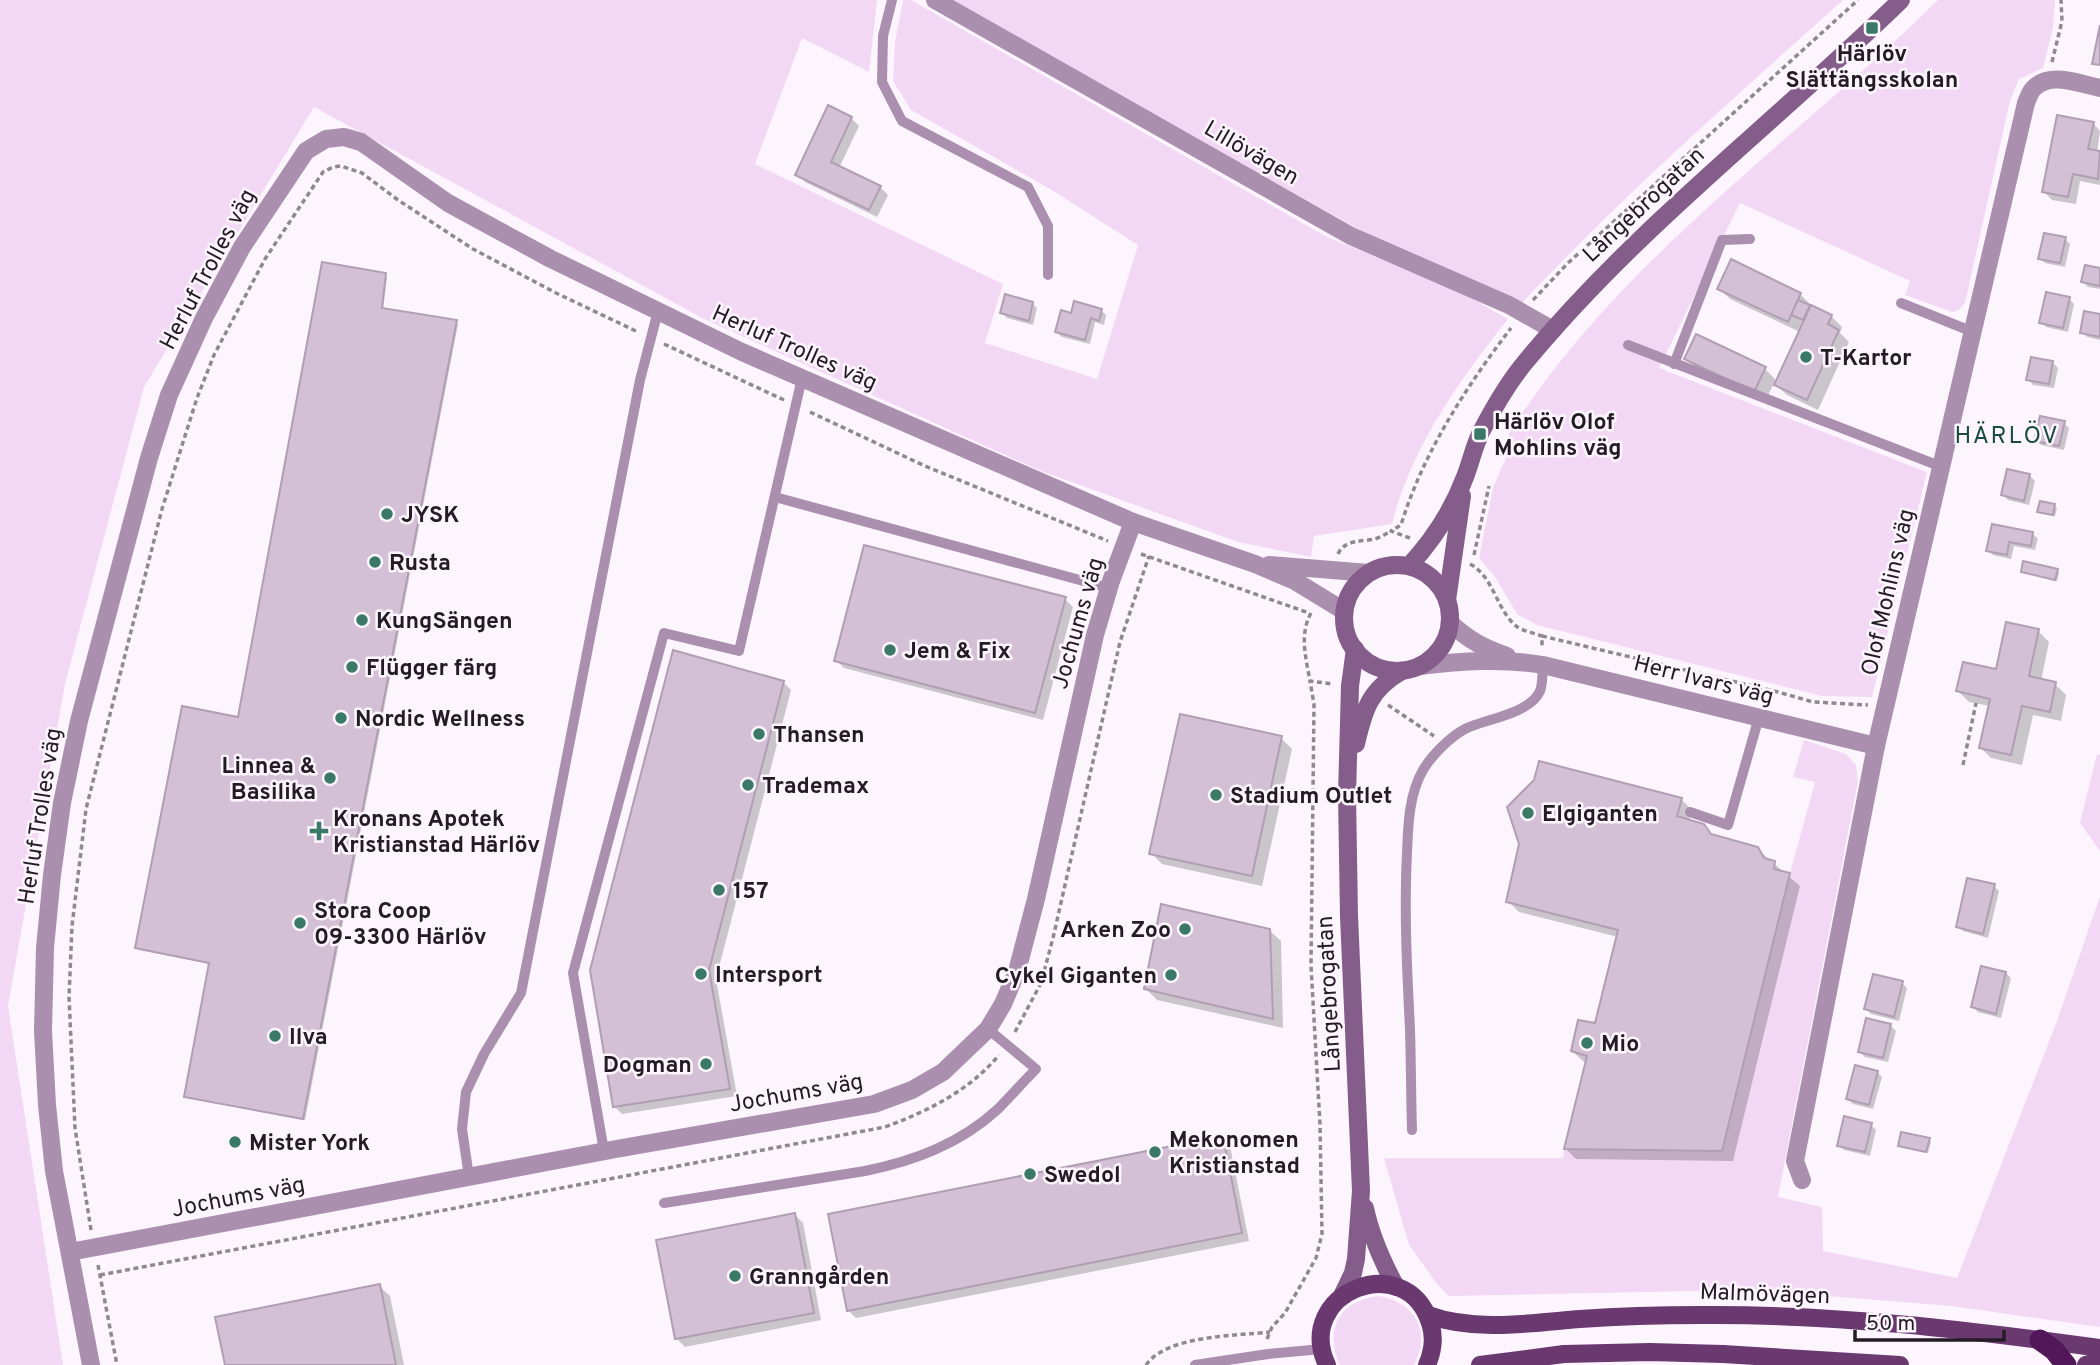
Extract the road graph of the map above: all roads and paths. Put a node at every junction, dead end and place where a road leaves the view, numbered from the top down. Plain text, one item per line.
1 (892, 0) edge
2 (935, 0) edge
3 (1901, 0) edge
4 (2062, 0) edge
5 (1842, 15) dead end
6 (1847, 20) dead end
7 (2047, 81) junction
8 (2100, 89) edge
9 (1750, 239) dead end
10 (1048, 275) dead end
11 (1900, 303) dead end
12 (658, 311) junction
13 (1553, 330) junction
14 (1973, 332) junction
15 (650, 337) junction
16 (1628, 345) dead end
17 (1674, 364) junction
18 (802, 378) junction
19 (795, 405) junction
20 (1942, 467) junction
21 (1464, 479) junction
22 (1489, 486) dead end
23 (775, 497) junction
24 (1133, 522) junction
25 (1124, 547) junction
26 (1149, 556) junction
27 (1255, 564) junction
28 (1472, 564) dead end
29 (1409, 566) junction
30 (1368, 573) junction
31 (1109, 588) junction
32 (1447, 600) junction
33 (1344, 611) junction
34 (1311, 614) dead end
35 (1450, 623) junction
36 (1542, 636) dead end
37 (1355, 649) junction
38 (1520, 661) junction
39 (1543, 665) junction
40 (1420, 666) junction
41 (1402, 671) junction
42 (1310, 681) dead end
43 (1976, 703) dead end
44 (1886, 705) junction
45 (1759, 717) junction
46 (1877, 746) junction
47 (1963, 765) dead end
48 (1347, 795) junction
49 (1690, 812) dead end
50 (988, 1030) junction
51 (1006, 1046) junction
52 (1412, 1130) dead end
53 (604, 1151) junction
54 (470, 1177) junction
55 (1802, 1180) dead end
56 (1361, 1191) junction
57 (664, 1203) dead end
58 (94, 1248) junction
59 (70, 1252) junction
60 (100, 1275) junction
61 (1396, 1287) junction
62 (1342, 1296) junction
63 (1428, 1315) junction
64 (1270, 1332) junction
65 (2040, 1340) junction
66 (2100, 1348) edge
67 (1268, 1354) junction
68 (1324, 1357) edge
69 (2100, 1361) edge
70 (1882, 1364) edge
71 (91, 1365) edge
72 (117, 1365) edge
73 (1146, 1365) edge
74 (1195, 1365) edge
75 (1427, 1365) edge
76 (1480, 1365) edge
77 (1900, 1365) edge
78 (2066, 1365) edge
79 (2086, 1365) edge

1 - 10 lane
2 - 13 street, Lillövägen
3 - 13 main road, Långebrogatan
4 - 7 path
5 - 6 path
7 - 8 street
7 - 14 street, Olof Mohlins väg
9 - 17 lane
11 - 14 lane
12 - 15 lane
12 - 18 street, Herluf Trolles väg
12 - 59 street, Herluf Trolles väg
13 - 21 main road, Långebrogatan
14 - 20 street, Olof Mohlins väg
15 - 19 path
15 - 54 lane
15 - 58 path
16 - 17 lane
17 - 20 lane
18 - 19 lane
18 - 24 street, Herluf Trolles väg
19 - 23 lane
19 - 25 path
20 - 44 street, Olof Mohlins väg
21 - 29 main road, Långebrogatan
21 - 32 main road, Långebrogatan
22 - 28 path
23 - 31 lane
23 - 53 lane
24 - 25 street, Jochums väg
24 - 27 street, Herluf Trolles väg
25 - 26 path
25 - 31 street, Jochums väg
26 - 34 path
26 - 51 path
27 - 30 street, Herluf Trolles väg
27 - 33 street, Herluf Trolles väg
29 - 30 main road
29 - 32 main road
30 - 33 main road
31 - 50 street, Jochums väg
32 - 35 main road
33 - 37 main road
35 - 38 street, Herr Ivars väg
35 - 40 main road
36 - 44 path
37 - 41 main road
37 - 48 main road, Långebrogatan
38 - 39 street, Herr Ivars väg
38 - 40 street, Herr Ivars väg
39 - 45 street, Herr Ivars väg
39 - 52 lane
40 - 41 main road
41 - 48 main road, Långebrogatan
42 - 64 path
43 - 47 path
44 - 46 street, Olof Mohlins väg
45 - 46 street, Herr Ivars väg
45 - 49 lane
46 - 55 street, Olof Mohlins väg
48 - 56 main road, Långebrogatan
50 - 51 lane
50 - 53 street, Jochums väg
51 - 57 lane
51 - 60 path
53 - 54 street, Jochums väg
54 - 58 street, Jochums väg
56 - 61 main road, Långebrogatan
56 - 62 main road, Långebrogatan
58 - 59 street, Jochums väg
58 - 60 path
59 - 71 street, Herluf Trolles väg
60 - 72 path
61 - 62 main road
61 - 63 main road
62 - 68 main road
63 - 65 main road, Malmövägen
63 - 75 main road
64 - 67 path
64 - 73 path
65 - 66 main road, Malmövägen
65 - 78 highway
67 - 68 lane
67 - 74 lane
69 - 79 main road
70 - 76 main road
70 - 77 main road

